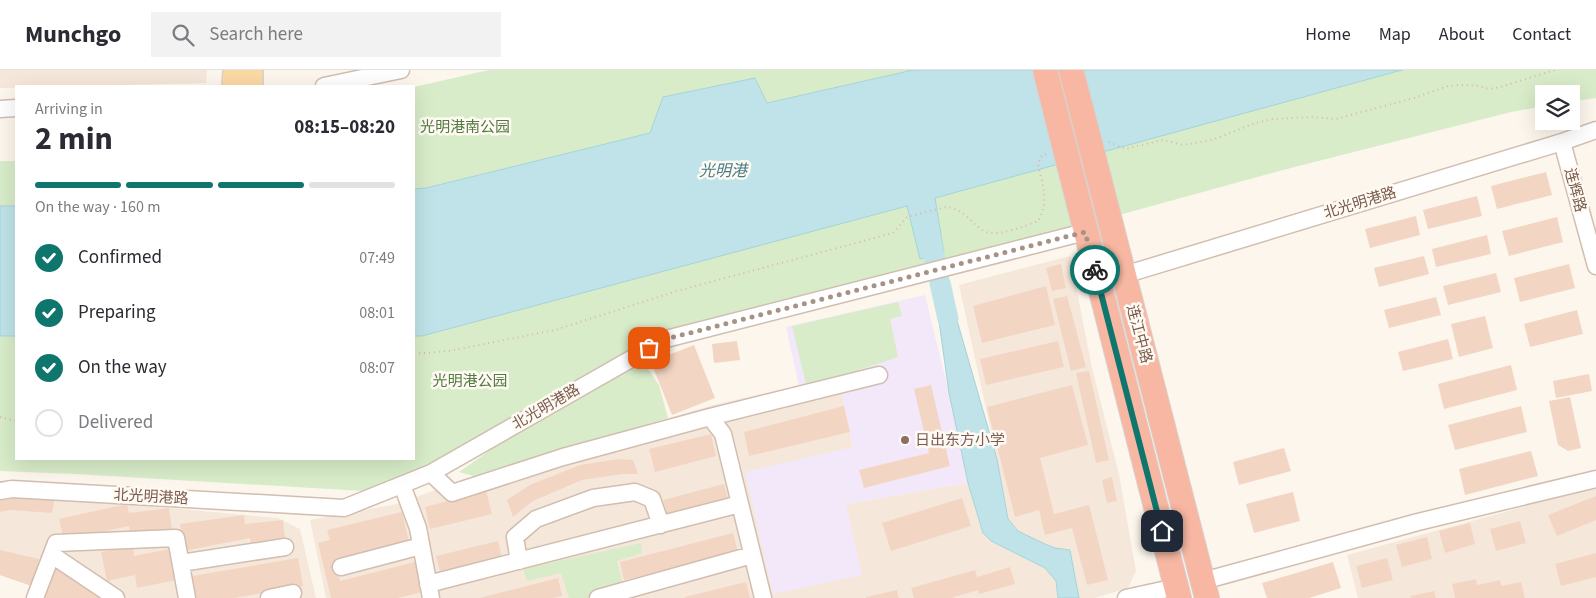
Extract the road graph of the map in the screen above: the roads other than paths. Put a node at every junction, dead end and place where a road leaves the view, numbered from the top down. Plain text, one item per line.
1 (234, 70) edge
2 (252, 70) edge
3 (401, 70) edge
4 (1045, 70) edge
5 (1071, 70) edge
6 (233, 85) edge
7 (252, 85) edge
8 (329, 85) edge
9 (15, 108) edge
10 (0, 109) edge
11 (1596, 130) edge
12 (1562, 142) junction
13 (1085, 232) junction
14 (1596, 266) edge
15 (1124, 275) junction
16 (879, 375) dead end
17 (710, 417) junction
18 (431, 473) junction
19 (1596, 479) edge
20 (402, 485) junction
21 (0, 491) edge
22 (740, 504) junction
23 (660, 524) junction
24 (421, 546) junction
25 (285, 547) dead end
26 (52, 555) junction
27 (752, 555) junction
28 (519, 561) junction
29 (181, 563) junction
30 (341, 566) dead end
31 (1205, 589) edge
32 (430, 591) edge
33 (293, 593) dead end
34 (1178, 593) edge
35 (35, 598) edge
36 (116, 598) edge
37 (186, 598) edge
38 (268, 598) edge
39 (598, 598) edge
40 (763, 598) edge
41 (1126, 598) edge

1 - 6 main road
2 - 7 main road
3 - 8 street
4 - 13 highway, 连江中路, bridge
5 - 15 highway, 连江中路, bridge
9 - 10 street
11 - 12 street, 北光明港路
12 - 14 street, 连辉路
12 - 15 street, 北光明港路
13 - 18 street, 北光明港路
13 - 34 highway, 连江中路
15 - 31 highway, 连江中路
16 - 17 street
17 - 18 street
17 - 22 street
18 - 20 street, 北光明港路
19 - 31 street
20 - 21 street, 北光明港路
20 - 24 street
22 - 23 street
22 - 27 street
23 - 28 street
23 - 28 street
24 - 30 street
24 - 32 street
25 - 29 street
26 - 29 street
26 - 35 street
26 - 36 street
27 - 39 street
27 - 40 street
28 - 32 street
29 - 37 street
33 - 38 street
34 - 41 street

